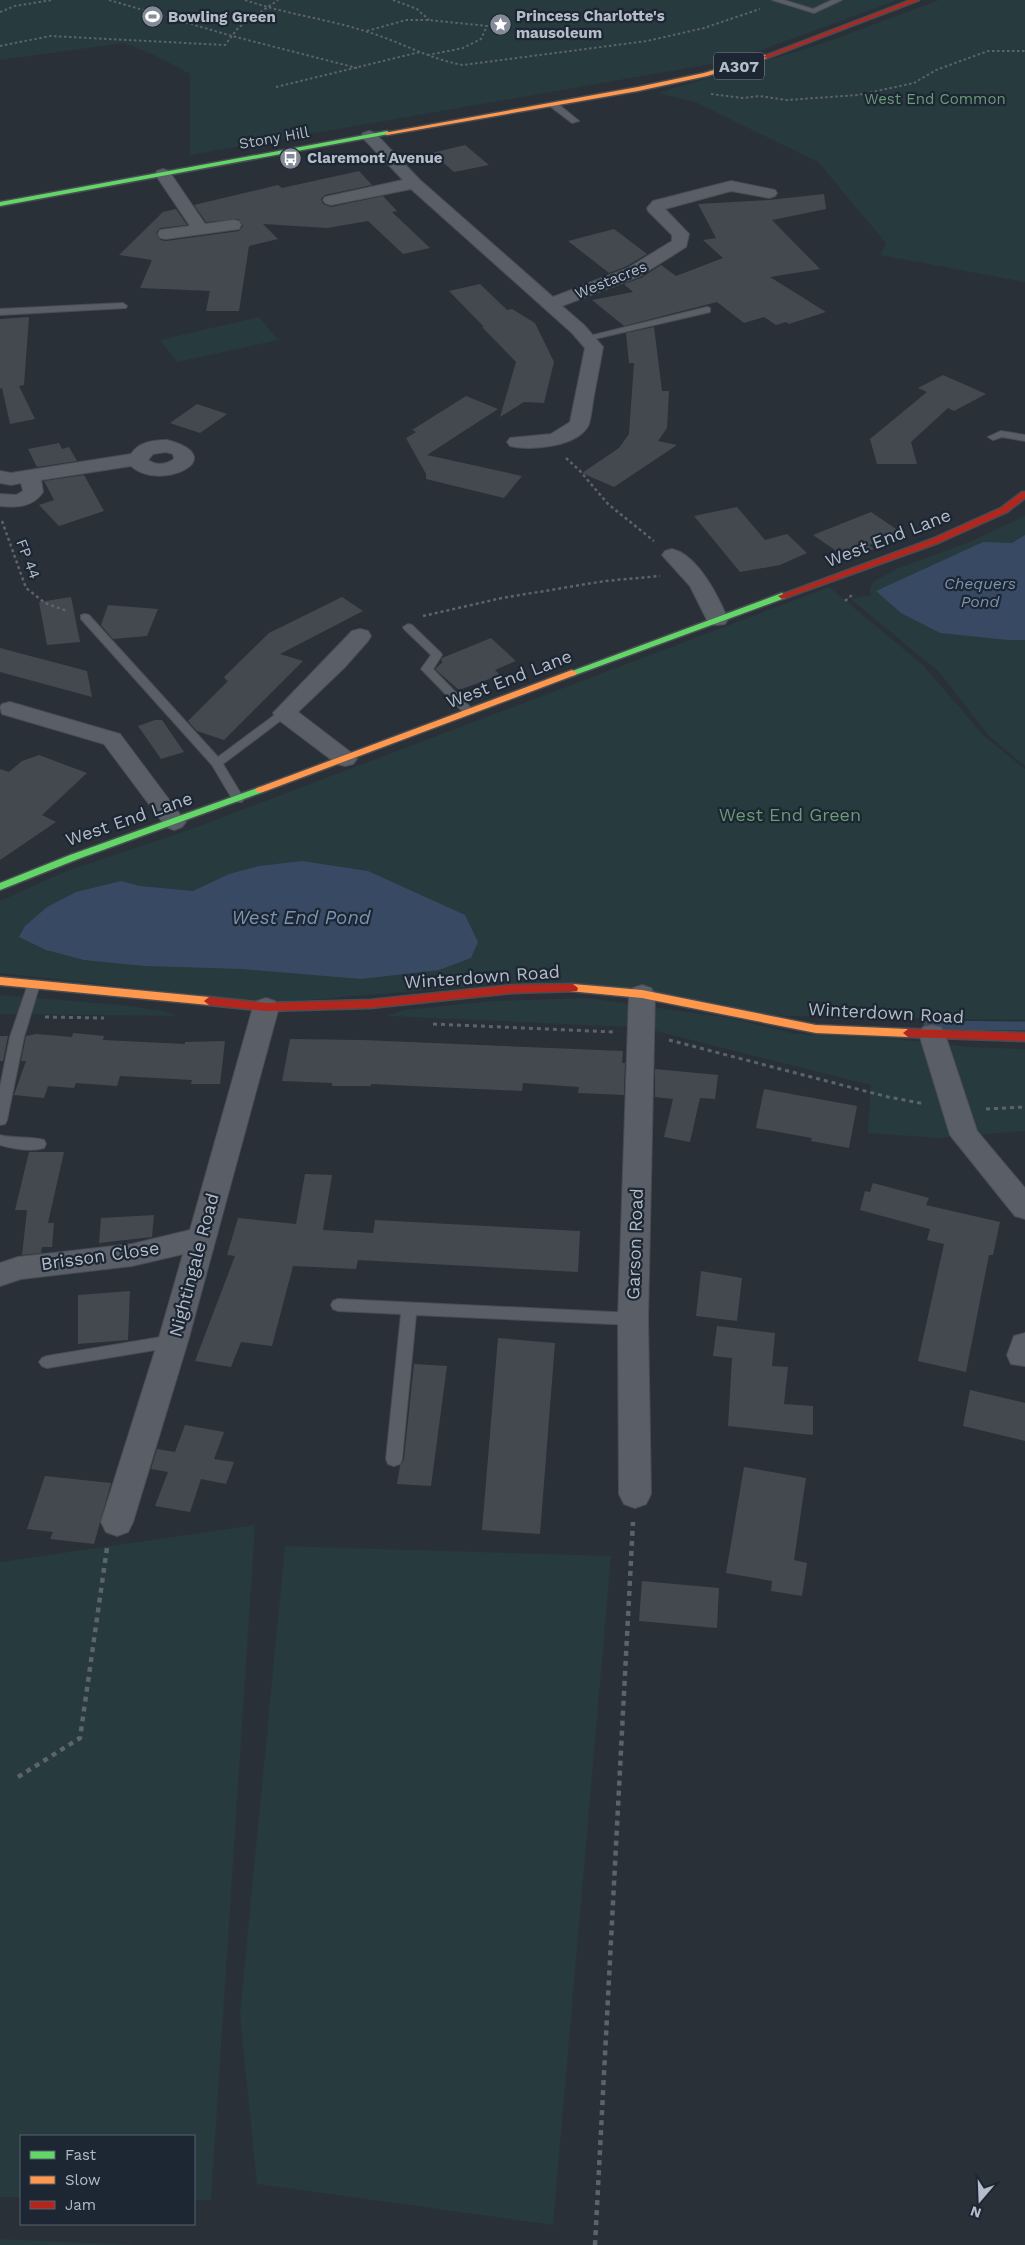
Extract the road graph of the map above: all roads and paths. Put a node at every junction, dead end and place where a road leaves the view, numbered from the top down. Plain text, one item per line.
1 (52, 0) edge
2 (109, 0) edge
3 (245, 0) edge
4 (278, 0) edge
5 (394, 0) edge
6 (776, 0) edge
7 (838, 0) edge
8 (916, 0) edge
9 (266, 8) junction
10 (763, 8) dead end
11 (0, 12) edge
12 (428, 20) junction
13 (366, 31) junction
14 (232, 36) junction
15 (0, 46) edge
16 (1025, 51) edge
17 (421, 52) junction
18 (428, 55) junction
19 (357, 68) junction
20 (665, 84) junction
21 (276, 87) dead end
22 (554, 105) junction
23 (575, 120) dead end
24 (369, 136) junction
25 (163, 174) junction
26 (414, 183) junction
27 (769, 193) dead end
28 (331, 200) dead end
29 (0, 204) edge
30 (233, 225) dead end
31 (200, 228) junction
32 (166, 234) dead end
33 (550, 304) junction
34 (123, 306) dead end
35 (707, 310) dead end
36 (0, 312) edge
37 (586, 338) junction
38 (992, 437) dead end
39 (1025, 438) edge
40 (548, 441) junction
41 (517, 442) dead end
42 (138, 459) dead end
43 (30, 476) junction
44 (0, 477) edge
45 (1025, 494) edge
46 (1, 509) edge
47 (672, 555) joint
48 (693, 575) junction
49 (84, 617) joint
50 (717, 619) junction
51 (412, 623) joint
52 (360, 636) dead end
53 (10, 709) dead end
54 (469, 712) junction
55 (284, 713) junction
56 (345, 759) junction
57 (217, 763) junction
58 (238, 799) junction
59 (174, 822) junction
60 (0, 887) edge
61 (0, 981) edge
62 (34, 984) junction
63 (642, 994) junction
64 (266, 1007) junction
65 (24, 1016) junction
66 (113, 1018) dead end
67 (432, 1024) dead end
68 (641, 1034) junction
69 (932, 1034) junction
70 (1025, 1037) edge
71 (1025, 1107) edge
72 (956, 1110) junction
73 (0, 1120) edge
74 (0, 1140) edge
75 (39, 1144) dead end
76 (1025, 1208) edge
77 (201, 1238) junction
78 (0, 1275) edge
79 (338, 1305) dead end
80 (409, 1309) junction
81 (634, 1319) junction
82 (173, 1341) junction
83 (47, 1362) dead end
84 (394, 1459) dead end
85 (635, 1494) joint
86 (117, 1522) joint
87 (18, 1777) dead end
88 (595, 2245) edge

1 - 11 path
2 - 14 path
3 - 9 path
4 - 9 path
5 - 12 path
6 - 7 lane
8 - 20 street, Stony Hill / A307
9 - 13 path
9 - 14 path
10 - 18 path
12 - 13 path
12 - 18 path
13 - 17 path
14 - 15 path
14 - 19 path
16 - 20 path
17 - 18 path
17 - 19 path
19 - 21 path
20 - 22 street, Stony Hill / A307
22 - 23 lane
22 - 24 street, Stony Hill / A307
24 - 25 street, Stony Hill / A307
24 - 26 street
25 - 29 street, Stony Hill / A307
25 - 31 street
26 - 28 street
26 - 33 street
27 - 33 street, Westacres
30 - 31 street
31 - 32 street
33 - 37 street
34 - 36 lane
35 - 37 lane
37 - 40 street
38 - 39 lane
40 - 41 street
40 - 47 path
42 - 43 street
43 - 44 street
43 - 46 street
45 - 50 street, West End Lane
46 - 49 path, FP 44
47 - 48 street
48 - 50 street
48 - 51 path
49 - 57 lane
50 - 54 street, West End Lane
51 - 54 lane
52 - 55 street
53 - 59 street
54 - 56 street, West End Lane
55 - 56 street
55 - 57 lane
56 - 58 street, West End Lane
57 - 58 lane
58 - 59 street, West End Lane
59 - 60 street, West End Lane
61 - 62 street, Winterdown Road
62 - 64 street, Winterdown Road
62 - 65 lane
63 - 64 street, Winterdown Road
63 - 68 street, Garson Road
63 - 69 street, Winterdown Road
64 - 77 street, Nightingale Road
65 - 66 path
65 - 73 lane
67 - 68 path
68 - 72 path
68 - 81 street, Garson Road
69 - 70 street, Winterdown Road
69 - 72 street
71 - 72 path
72 - 76 street
74 - 75 lane
77 - 78 street, Brisson Close
77 - 82 street, Nightingale Road
79 - 80 lane
80 - 81 lane
80 - 84 lane
81 - 85 street, Garson Road
82 - 83 lane
82 - 86 street, Nightingale Road
85 - 88 path
86 - 87 path

